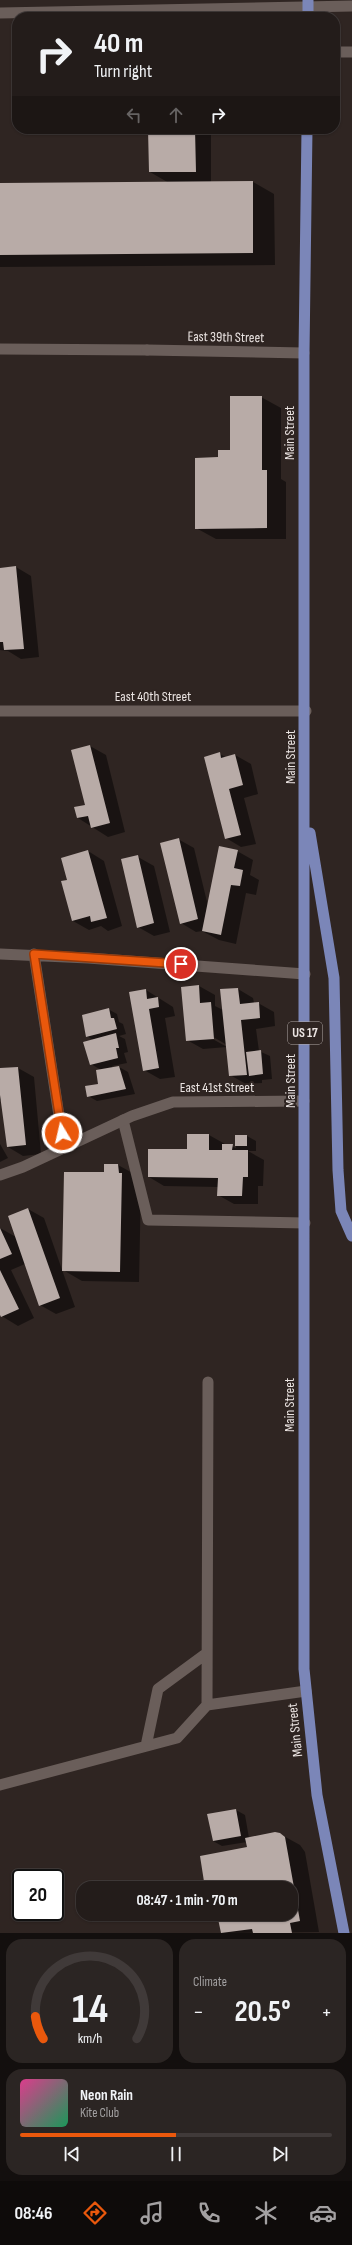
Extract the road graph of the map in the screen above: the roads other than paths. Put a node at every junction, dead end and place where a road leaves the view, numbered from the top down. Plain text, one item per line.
1 (352, 6) edge
2 (308, 8) edge
3 (0, 12) edge
4 (340, 52) edge
5 (352, 52) edge
6 (308, 134) edge
7 (0, 349) edge
8 (304, 353) junction
9 (0, 711) edge
10 (306, 711) junction
11 (305, 802) junction
12 (0, 954) edge
13 (34, 954) junction
14 (305, 974) junction
15 (304, 1101) junction
16 (123, 1120) junction
17 (64, 1148) junction
18 (0, 1175) edge
19 (304, 1223) junction
20 (352, 1236) edge
21 (208, 1382) dead end
22 (207, 1653) junction
23 (306, 1691) junction
24 (207, 1705) junction
25 (146, 1746) junction
26 (0, 1785) edge
27 (344, 1933) edge

1 - 2 street
2 - 3 street
4 - 5 street
6 - 8 main road, Main Street / US 17
7 - 8 street, East 39th Street
8 - 10 main road, Main Street / US 17
9 - 10 street, East 40th Street
10 - 11 main road, Main Street / US 17
11 - 14 main road, Main Street / US 17
11 - 20 main road
12 - 13 street
13 - 14 street
13 - 17 street
14 - 15 main road, Main Street / US 17
15 - 16 street, East 41st Street
15 - 19 main road, Main Street / US 17
16 - 17 street, East 41st Street
16 - 19 street
17 - 18 street, East 41st Street
19 - 23 main road, Main Street / US 17
21 - 22 street
22 - 24 street
22 - 25 street
23 - 24 street
23 - 27 main road, Main Street / US 17
24 - 25 street
25 - 26 street

